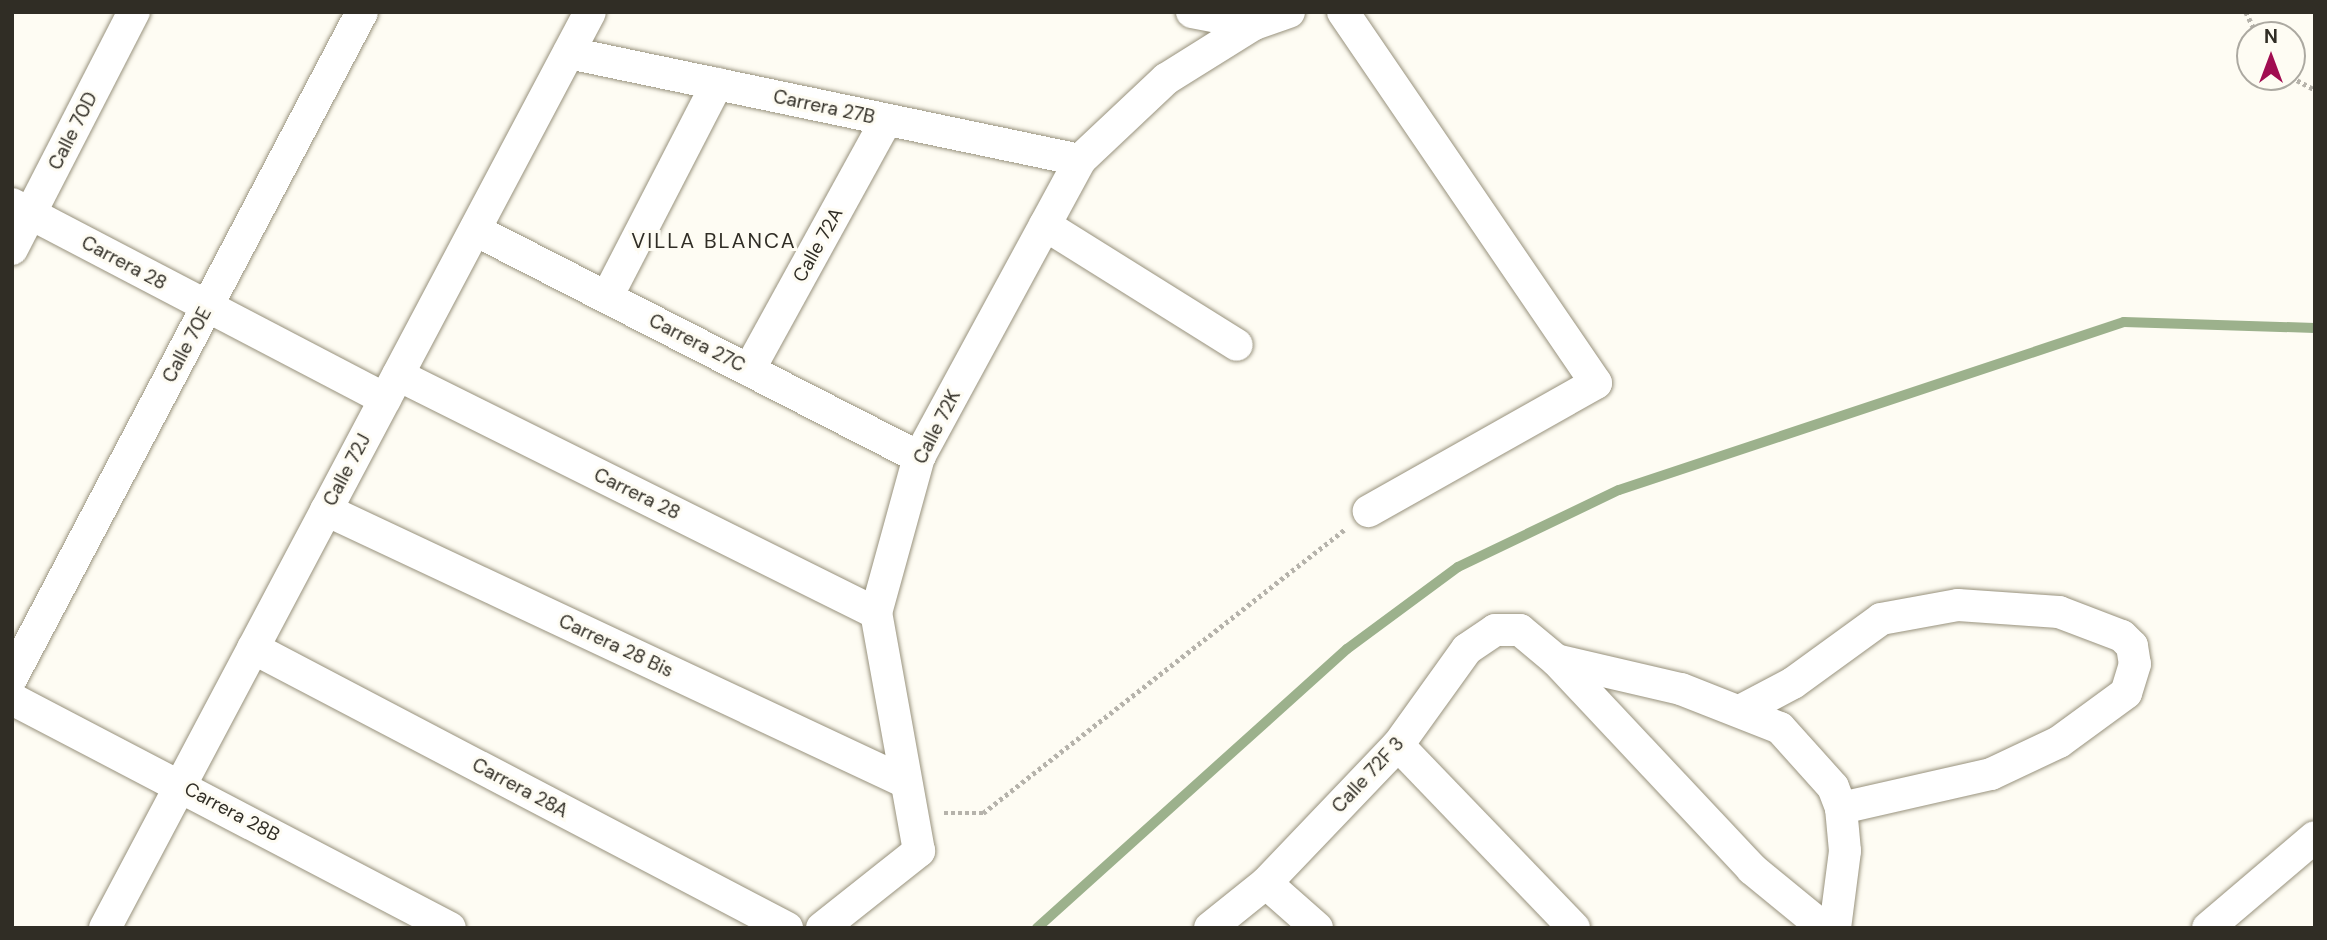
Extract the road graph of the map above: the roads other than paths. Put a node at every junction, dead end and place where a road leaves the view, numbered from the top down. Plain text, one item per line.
1 (134, 12) edge
2 (362, 12) edge
3 (590, 12) edge
4 (1192, 12) edge
5 (1289, 12) edge
6 (1343, 12) edge
7 (1254, 24) junction
8 (569, 52) junction
9 (717, 84) junction
10 (886, 121) junction
11 (1080, 160) junction
12 (21, 209) edge
13 (1045, 225) junction
14 (475, 230) junction
15 (12, 249) edge
16 (607, 297) junction
17 (207, 306) junction
18 (1237, 345) dead end
19 (749, 370) junction
20 (391, 387) junction
21 (919, 457) junction
22 (326, 510) junction
23 (1369, 511) road end
24 (876, 613) junction
25 (253, 648) junction
26 (1556, 660) junction
27 (12, 677) edge
28 (12, 699) edge
29 (1741, 709) junction
30 (1398, 745) junction
31 (905, 782) junction
32 (181, 785) junction
33 (1841, 808) junction
34 (2315, 837) edge
35 (1266, 883) junction
36 (105, 928) edge
37 (450, 928) edge
38 (787, 928) edge
39 (822, 928) edge
40 (1210, 928) edge
41 (1317, 928) edge
42 (1574, 928) edge
43 (1824, 928) edge
44 (1835, 928) edge
45 (2208, 928) edge

1 - 12 street, Calle 70D
2 - 17 street, Calle 70E
3 - 8 street, Calle 72J
4 - 7 street
5 - 7 street, Calle 72K
6 - 23 street
7 - 11 street, Calle 72K
8 - 9 street, Carrera 27B
8 - 14 street, Calle 72J
9 - 10 street, Carrera 27B
9 - 16 street
10 - 11 street, Carrera 27B
10 - 19 street, Calle 72A
11 - 13 street, Calle 72K
12 - 15 street, Calle 70D
12 - 17 street, Carrera 28
13 - 18 street
13 - 21 street, Calle 72K
14 - 16 street, Carrera 27C
14 - 20 street, Calle 72J
16 - 19 street, Carrera 27C
17 - 20 street, Carrera 28
17 - 27 street, Calle 70E
19 - 21 street, Carrera 27C
20 - 22 street, Calle 72J
20 - 24 street, Carrera 28
21 - 24 street, Calle 72K
22 - 25 street, Calle 72J
22 - 31 street, Carrera 28 Bis
24 - 31 street, Calle 72K
25 - 32 street, Calle 72J
25 - 38 street, Carrera 28A
26 - 29 street
26 - 30 street, Calle 72F 3
26 - 43 street
28 - 32 street, Carrera 28B
29 - 33 street
29 - 33 street
30 - 35 street, Calle 72F 3
30 - 42 street
31 - 39 street, Calle 72K
32 - 36 street, Calle 72J
32 - 37 street, Carrera 28B
33 - 44 street
34 - 45 street
35 - 40 street, Calle 72F 3
35 - 41 street

